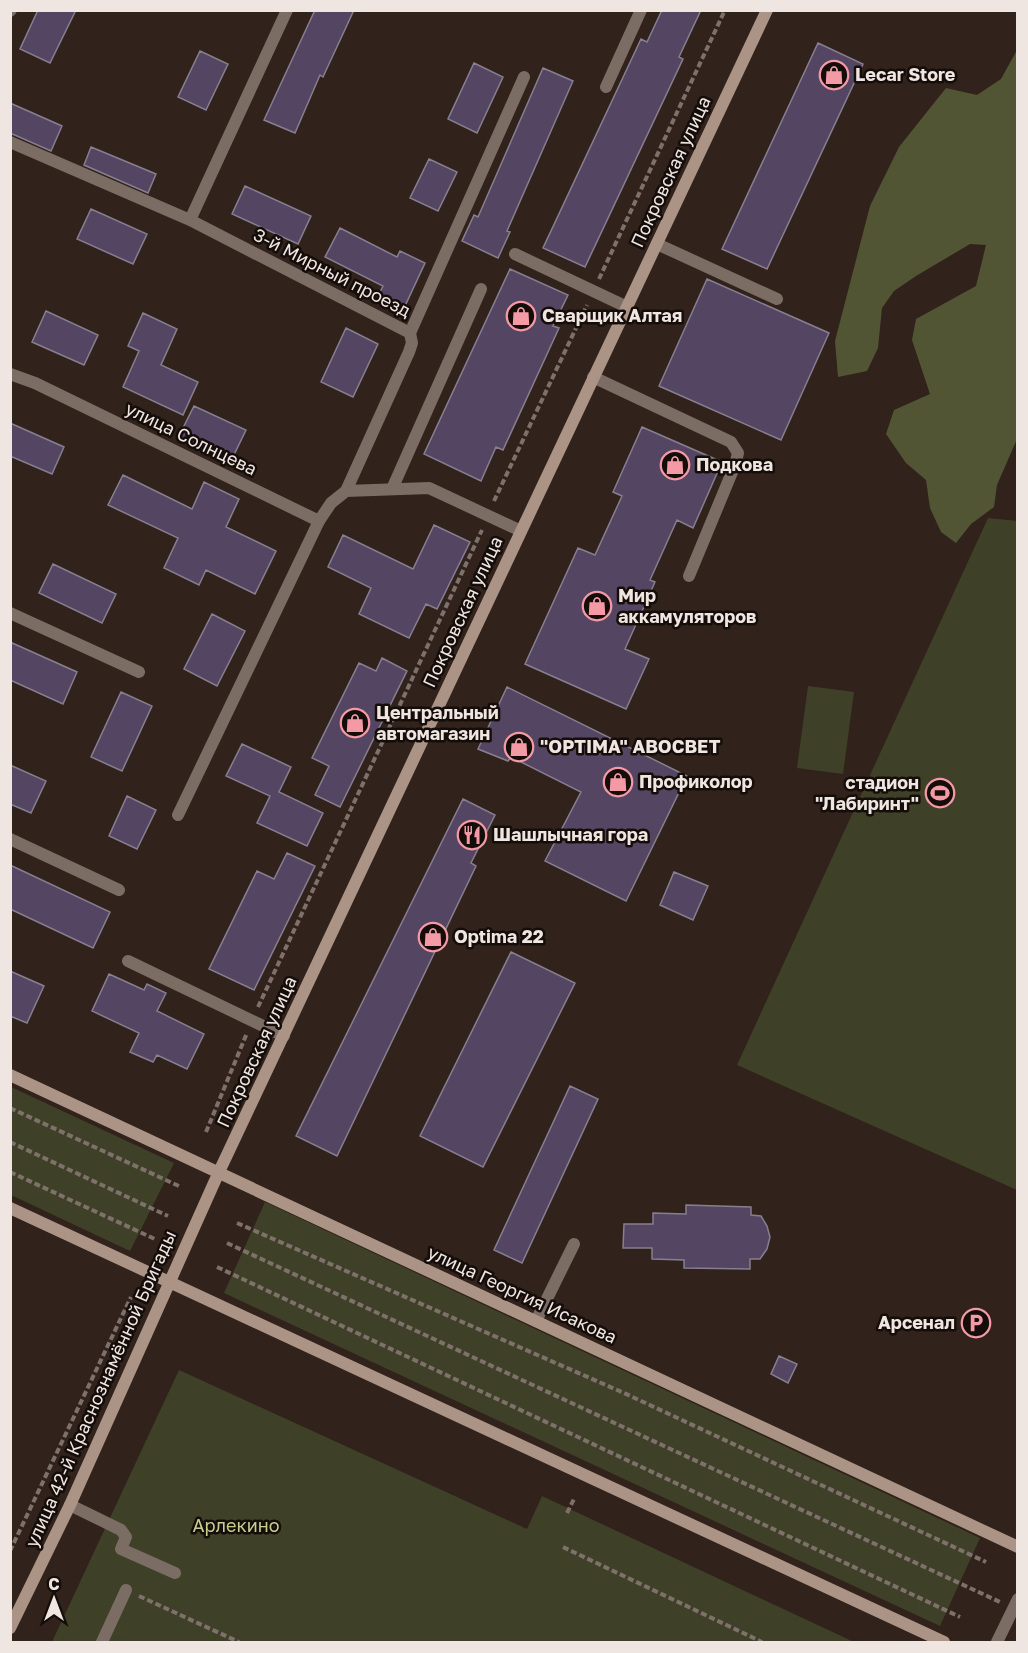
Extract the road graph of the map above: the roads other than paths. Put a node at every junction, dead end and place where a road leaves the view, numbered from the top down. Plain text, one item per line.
1 (286, 10) edge
2 (641, 10) edge
3 (767, 10) edge
4 (524, 77) dead end
5 (606, 87) dead end
6 (10, 142) edge
7 (190, 220) junction
8 (657, 244) junction
9 (515, 254) dead end
10 (481, 289) dead end
11 (777, 299) dead end
12 (627, 307) junction
13 (410, 333) junction
14 (10, 374) edge
15 (593, 377) junction
16 (392, 489) junction
17 (346, 491) junction
18 (319, 520) junction
19 (521, 531) junction
20 (689, 576) dead end
21 (10, 614) edge
22 (138, 672) dead end
23 (178, 815) dead end
24 (10, 839) edge
25 (118, 890) dead end
26 (128, 961) dead end
27 (284, 1036) junction
28 (10, 1076) edge
29 (218, 1174) junction
30 (10, 1208) edge
31 (194, 1229) joint
32 (574, 1244) dead end
33 (170, 1283) junction
34 (536, 1322) junction
35 (70, 1505) junction
36 (1017, 1546) edge
37 (175, 1573) dead end
38 (126, 1590) road end
39 (1015, 1604) edge
40 (10, 1628) edge
41 (102, 1642) edge
42 (944, 1642) edge
43 (998, 1642) edge

1 - 7 street
2 - 5 street
3 - 8 street, Покровская улица
4 - 13 street
6 - 7 street, 3-й Мирный проезд
7 - 13 street, 3-й Мирный проезд
8 - 11 street
8 - 12 street, Покровская улица
9 - 12 street
10 - 16 street
12 - 15 street, Покровская улица
13 - 17 street, 3-й Мирный проезд
14 - 18 street, улица Солнцева
15 - 19 street, Покровская улица
15 - 20 street
16 - 17 street
16 - 19 street
17 - 18 street
18 - 23 street
19 - 27 street, Покровская улица
21 - 22 street
24 - 25 street
26 - 27 street
27 - 29 street, Покровская улица
28 - 29 street, улица Георгия Исакова
29 - 31 street, Покровская улица
29 - 34 street, улица Георгия Исакова
30 - 33 street
31 - 33 street, улица 42-й Краснознамённой Бригады
32 - 34 street
33 - 35 street, улица 42-й Краснознамённой Бригады
33 - 42 street
34 - 36 street, улица Георгия Исакова
35 - 37 street
35 - 40 street, улица 42-й Краснознамённой Бригады
38 - 41 street
39 - 43 street

